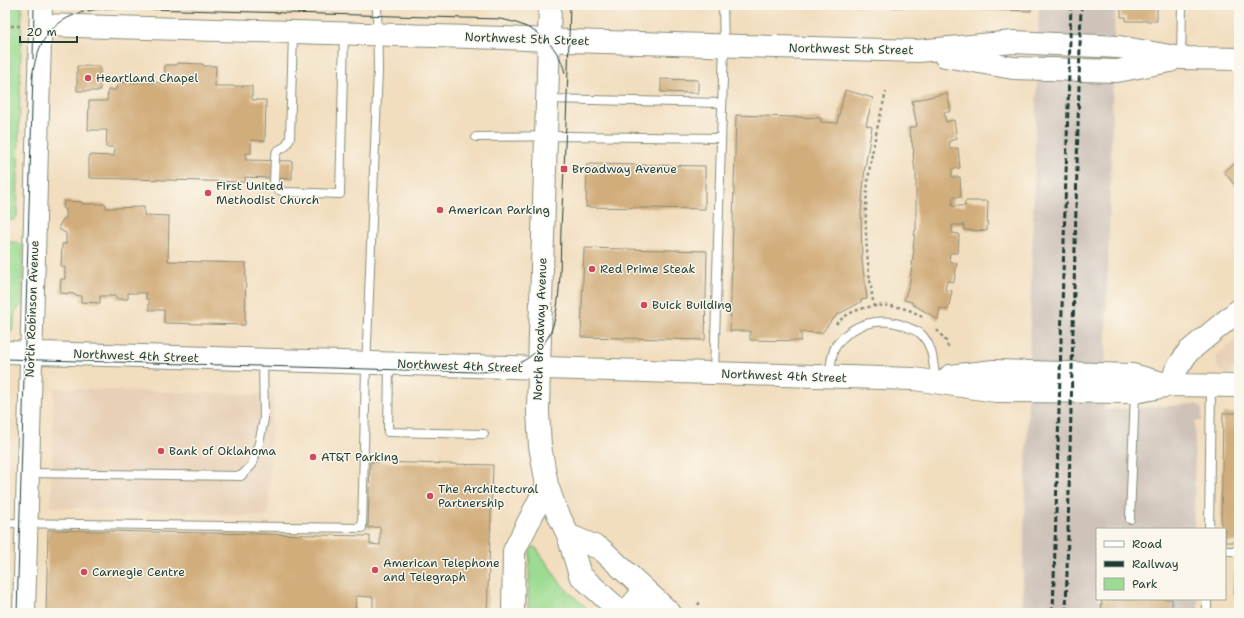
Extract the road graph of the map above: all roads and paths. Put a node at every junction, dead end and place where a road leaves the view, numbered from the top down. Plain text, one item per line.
1 (377, 5) edge
2 (550, 5) edge
3 (723, 5) edge
4 (1182, 5) edge
5 (41, 15) edge
6 (293, 32) junction
7 (344, 33) junction
8 (377, 34) junction
9 (549, 40) junction
10 (724, 45) junction
11 (918, 51) junction
12 (1181, 58) junction
13 (1239, 59) edge
14 (886, 92) dead end
15 (547, 99) junction
16 (721, 103) junction
17 (476, 137) dead end
18 (546, 137) junction
19 (720, 138) junction
20 (874, 307) dead end
21 (1239, 310) edge
22 (5, 352) edge
23 (31, 353) junction
24 (264, 360) junction
25 (367, 363) junction
26 (389, 364) junction
27 (538, 368) junction
28 (714, 373) junction
29 (829, 377) junction
30 (925, 378) junction
31 (1171, 385) junction
32 (1211, 386) junction
33 (1239, 386) edge
34 (1135, 392) junction
35 (484, 434) dead end
36 (28, 473) junction
37 (547, 485) junction
38 (1130, 519) dead end
39 (16, 523) edge
40 (1209, 528) edge
41 (568, 535) junction
42 (1226, 551) edge
43 (1239, 551) edge
44 (1207, 600) edge
45 (700, 602) dead end
46 (655, 604) edge
47 (698, 605) dead end
48 (24, 613) edge
49 (513, 613) edge
50 (622, 613) edge
51 (625, 613) edge
52 (1207, 613) edge

1 - 8 lane
2 - 9 street, North Broadway Avenue
3 - 10 lane
4 - 12 lane
5 - 6 street, Northwest 5th Street
5 - 23 street, North Robinson Avenue
6 - 7 street, Northwest 5th Street
6 - 7 lane
7 - 8 street, Northwest 5th Street
8 - 9 street, Northwest 5th Street
8 - 25 lane
9 - 10 street, Northwest 5th Street
9 - 15 street, North Broadway Avenue
10 - 11 street, Northwest 5th Street
10 - 16 lane
11 - 12 street, Northwest 5th Street
11 - 12 street
12 - 13 street
14 - 20 path
15 - 16 lane
15 - 18 street, North Broadway Avenue
16 - 19 lane
17 - 18 lane
18 - 19 lane
18 - 27 street, North Broadway Avenue
19 - 28 lane
21 - 31 street
22 - 23 street, Northwest 4th Street
23 - 24 street, Northwest 4th Street
23 - 36 street, North Robinson Avenue
24 - 25 street, Northwest 4th Street
24 - 36 lane
25 - 26 street, Northwest 4th Street
25 - 39 lane
26 - 27 street, Northwest 4th Street
26 - 35 lane
27 - 28 street, Northwest 4th Street
27 - 37 street, North Broadway Avenue
28 - 29 street, Northwest 4th Street
29 - 30 street, Northwest 4th Street
29 - 30 lane
30 - 31 street, Northwest 4th Street
30 - 34 street, Northwest 4th Street
31 - 32 street
31 - 34 street, Northwest 4th Street
32 - 33 street
32 - 40 lane
34 - 38 lane
36 - 39 street, North Robinson Avenue
37 - 41 street, North Broadway Avenue
37 - 49 street
39 - 48 street, North Robinson Avenue
41 - 46 street
41 - 50 street, North Broadway Avenue
42 - 43 lane
44 - 52 lane
45 - 47 path
46 - 51 street

